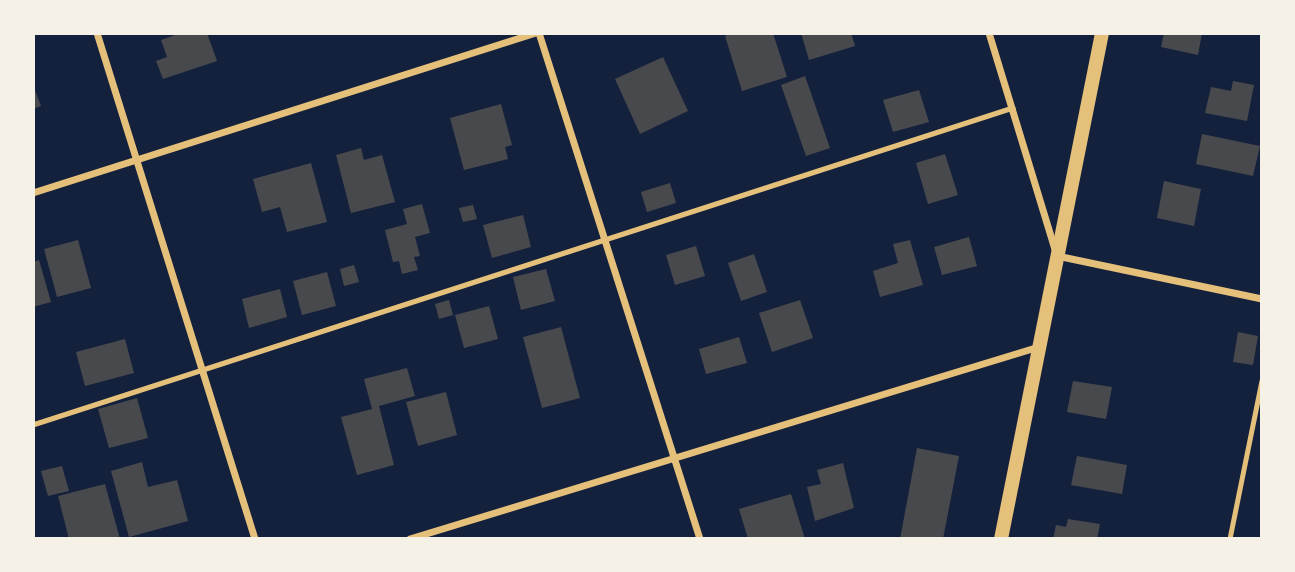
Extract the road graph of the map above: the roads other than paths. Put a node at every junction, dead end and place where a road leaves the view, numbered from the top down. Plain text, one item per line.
1 (97, 33) edge
2 (537, 33) edge
3 (989, 33) edge
4 (1102, 33) edge
5 (1013, 108) junction
6 (137, 160) junction
7 (33, 193) edge
8 (604, 240) junction
9 (1057, 256) junction
10 (1262, 299) edge
11 (1039, 347) junction
12 (202, 370) junction
13 (1262, 381) edge
14 (33, 425) edge
15 (674, 458) junction
16 (255, 539) edge
17 (410, 539) edge
18 (699, 539) edge
19 (1001, 539) edge
20 (1230, 539) edge

1 - 6 street
2 - 6 street
2 - 8 street
3 - 5 street
4 - 9 main road
5 - 8 lane
5 - 9 street
6 - 7 street
6 - 12 street
8 - 12 lane
8 - 15 street
9 - 10 street
9 - 11 main road
11 - 15 street
11 - 19 main road
12 - 14 lane
12 - 16 street
13 - 20 lane
15 - 17 street
15 - 18 street

